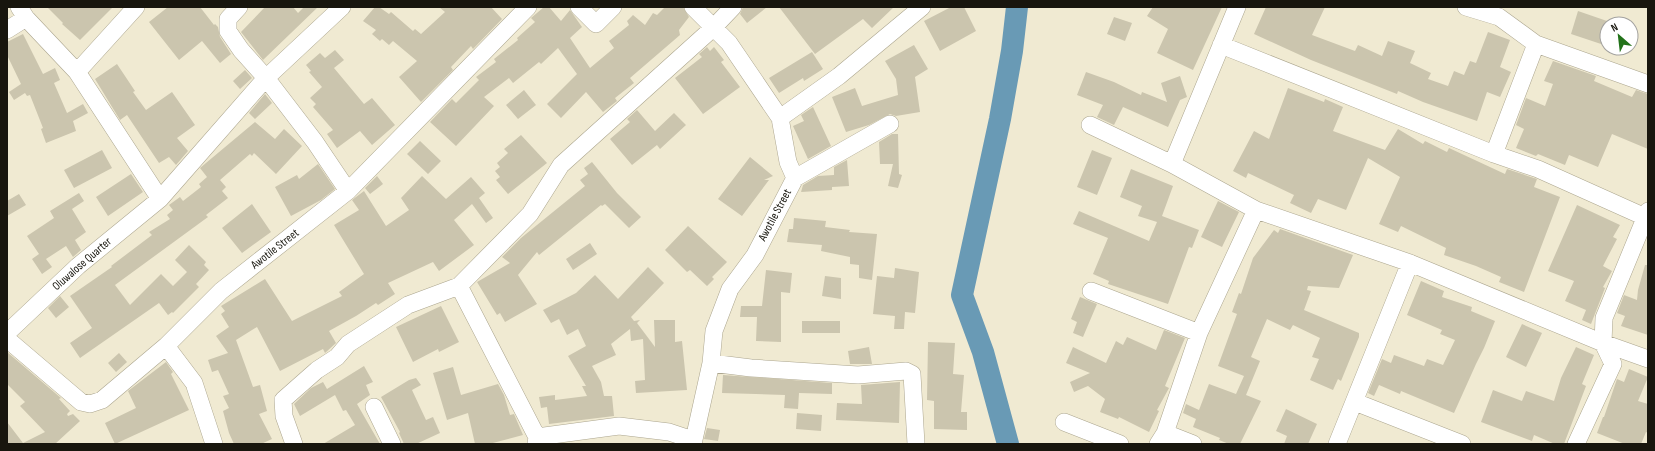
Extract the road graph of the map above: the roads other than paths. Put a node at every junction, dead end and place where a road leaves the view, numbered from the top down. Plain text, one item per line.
1 (136, 7) edge
2 (239, 7) edge
3 (342, 7) edge
4 (528, 7) edge
5 (579, 7) edge
6 (613, 7) edge
7 (693, 7) edge
8 (733, 7) edge
9 (922, 7) edge
10 (1237, 7) edge
11 (1466, 7) edge
12 (23, 12) edge
13 (1500, 12) edge
14 (714, 28) junction
15 (7, 30) edge
16 (1536, 44) junction
17 (1221, 45) junction
18 (76, 72) junction
19 (266, 78) junction
20 (1648, 84) edge
21 (780, 118) junction
22 (890, 124) dead end
23 (1090, 125) dead end
24 (1494, 154) junction
25 (1172, 164) junction
26 (795, 178) junction
27 (348, 191) junction
28 (160, 199) junction
29 (1256, 210) junction
30 (1647, 214) edge
31 (1410, 262) junction
32 (459, 286) junction
33 (1091, 291) dead end
34 (7, 333) edge
35 (1200, 333) junction
36 (7, 339) edge
37 (1603, 343) junction
38 (166, 346) junction
39 (1648, 359) edge
40 (711, 362) junction
41 (1354, 402) junction
42 (374, 407) dead end
43 (1064, 422) dead end
44 (1162, 438) edge
45 (1441, 440) edge
46 (537, 441) edge
47 (693, 442) edge
48 (214, 444) edge
49 (294, 444) edge
50 (392, 444) edge
51 (916, 444) edge
52 (1120, 444) edge
53 (1193, 444) edge
54 (1337, 444) edge
55 (1462, 444) edge
56 (1576, 444) edge

1 - 18 street
2 - 19 street
3 - 19 street, Oluwalose Quarter
4 - 27 street, Awotile Street
5 - 6 street
7 - 14 street, Awotile Street
8 - 14 street
9 - 21 street
10 - 17 street
11 - 13 street
12 - 15 street
12 - 18 street
13 - 16 street
14 - 21 street, Awotile Street
14 - 32 street
16 - 20 street
16 - 24 street
17 - 24 street
17 - 25 street
18 - 28 street
19 - 27 street
19 - 28 street, Oluwalose Quarter
21 - 26 street, Awotile Street
22 - 26 street
23 - 25 street
24 - 30 street
25 - 29 street
26 - 40 street, Awotile Street
27 - 38 street, Awotile Street
28 - 34 street, Oluwalose Quarter
29 - 31 street
29 - 35 street
30 - 37 street
31 - 37 street
31 - 41 street
32 - 46 street
32 - 49 street
33 - 35 street
35 - 44 street
36 - 38 street, Awotile Street
37 - 39 street
37 - 56 street
38 - 48 street
40 - 47 street, Awotile Street
40 - 51 street
41 - 45 street
41 - 54 street
42 - 50 street
43 - 52 street
44 - 53 street
45 - 55 street
46 - 47 street

